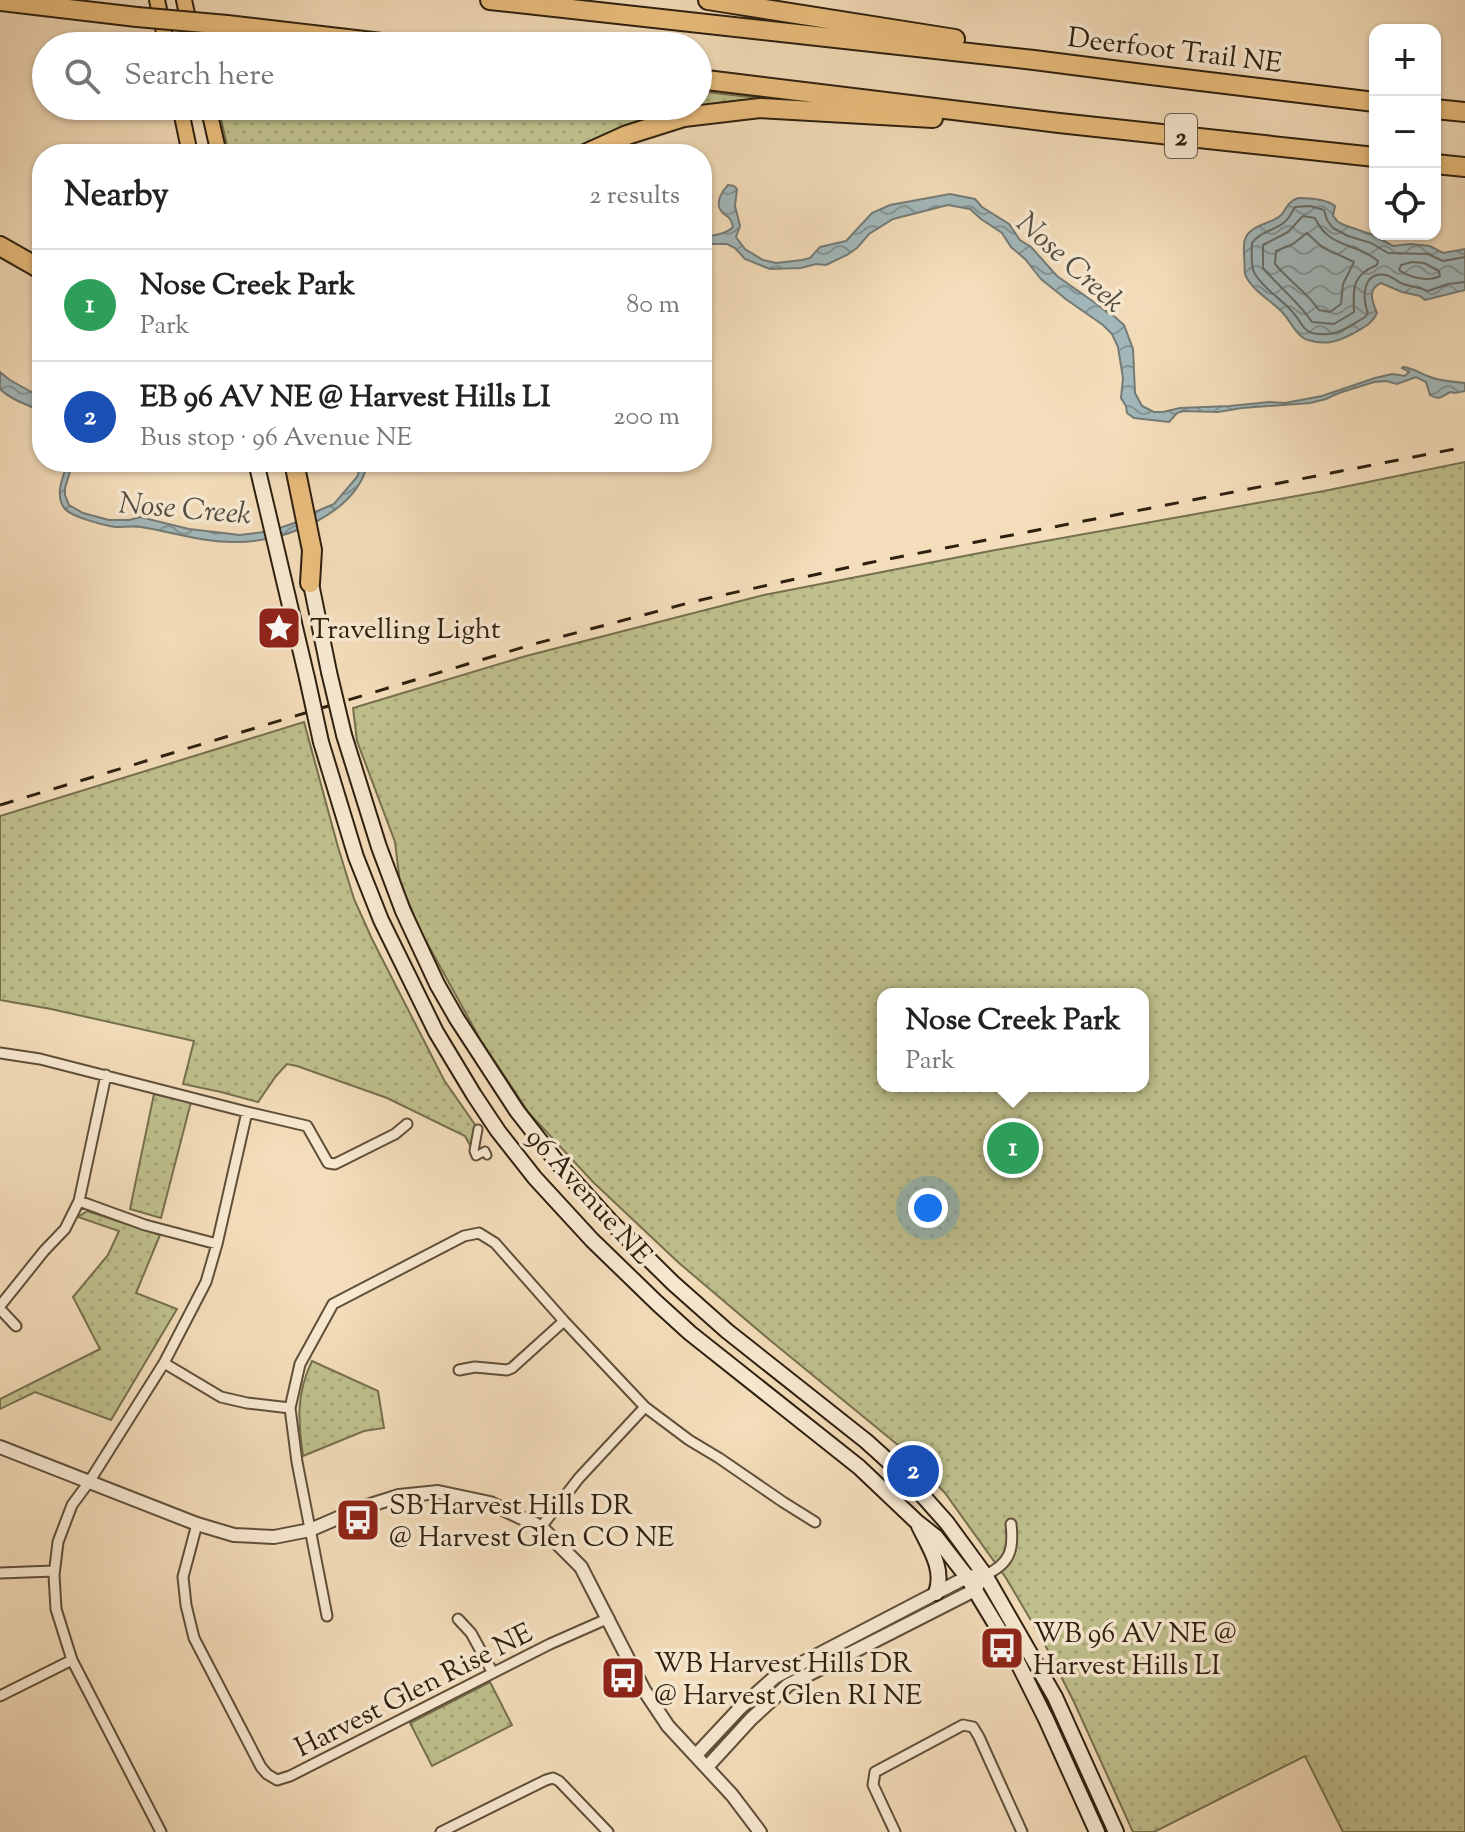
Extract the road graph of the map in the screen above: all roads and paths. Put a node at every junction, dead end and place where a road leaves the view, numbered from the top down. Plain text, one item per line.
1 (157, 0) edge
2 (184, 0) edge
3 (490, 0) edge
4 (708, 0) edge
5 (0, 1) edge
6 (164, 32) edge
7 (191, 32) edge
8 (287, 32) edge
9 (1034, 60) junction
10 (712, 81) edge
11 (1369, 101) edge
12 (1441, 110) edge
13 (1465, 112) edge
14 (712, 114) edge
15 (987, 114) junction
16 (183, 120) edge
17 (211, 120) edge
18 (674, 120) edge
19 (188, 144) edge
20 (217, 144) edge
21 (607, 144) edge
22 (1369, 156) edge
23 (1441, 165) edge
24 (1465, 167) edge
25 (0, 246) edge
26 (32, 264) edge
27 (258, 472) edge
28 (292, 472) edge
29 (310, 583) joint
30 (0, 1053) edge
31 (106, 1075) junction
32 (247, 1112) junction
33 (407, 1124) dead end
34 (478, 1129) dead end
35 (487, 1155) dead end
36 (79, 1201) junction
37 (217, 1244) junction
38 (0, 1307) edge
39 (706, 1313) junction
40 (564, 1321) junction
41 (16, 1326) dead end
42 (690, 1333) junction
43 (164, 1363) junction
44 (459, 1370) dead end
45 (645, 1407) junction
46 (290, 1408) junction
47 (0, 1447) edge
48 (89, 1482) junction
49 (815, 1522) dead end
50 (917, 1522) junction
51 (197, 1524) junction
52 (1011, 1524) dead end
53 (541, 1527) junction
54 (310, 1530) junction
55 (54, 1571) junction
56 (0, 1573) edge
57 (985, 1575) junction
58 (971, 1583) junction
59 (936, 1593) junction
60 (327, 1616) dead end
61 (609, 1618) junction
62 (458, 1619) dead end
63 (72, 1660) junction
64 (493, 1673) junction
65 (0, 1696) edge
66 (696, 1755) junction
67 (707, 1767) junction
68 (161, 1832) edge
69 (441, 1832) edge
70 (608, 1832) edge
71 (760, 1832) edge
72 (895, 1832) edge
73 (1022, 1832) edge
74 (1097, 1832) edge
75 (1116, 1832) edge

1 - 6 main road
2 - 7 main road
3 - 9 highway, Deerfoot Trail NE / 2
4 - 9 highway
5 - 8 highway, bridge
9 - 11 highway, Deerfoot Trail NE / 2
10 - 15 highway, 2
12 - 13 highway
14 - 15 highway
15 - 22 highway, 2
16 - 19 main road
17 - 20 main road
18 - 21 highway
23 - 24 highway
25 - 26 highway
27 - 42 main road, 96 Avenue NE, bridge
28 - 29 highway
29 - 39 main road, 96 Avenue NE, bridge
30 - 31 street
31 - 32 street
31 - 36 street
32 - 33 street
32 - 37 street
34 - 35 street
36 - 37 street
36 - 38 street
37 - 43 street
38 - 41 street
39 - 42 main road
39 - 57 main road, 96 Avenue NE
40 - 44 street
40 - 45 street
40 - 46 street
42 - 50 main road, 96 Avenue NE
43 - 46 street
43 - 48 street
45 - 49 street
45 - 53 street
46 - 54 street
47 - 48 street
48 - 51 street
48 - 55 street
50 - 58 main road, 96 Avenue NE
50 - 59 main road
51 - 54 street
51 - 64 street, Harvest Glen Rise NE
52 - 57 street
53 - 54 street
53 - 61 street
54 - 60 street
55 - 56 street
55 - 63 street
57 - 58 street
57 - 75 main road, 96 Avenue NE
58 - 59 street
58 - 67 street
58 - 74 main road, 96 Avenue NE
59 - 66 street
61 - 64 street, Harvest Glen Rise NE
61 - 66 street
62 - 64 street
63 - 65 street
63 - 68 street
66 - 67 street
67 - 71 street
69 - 70 street
72 - 73 street

